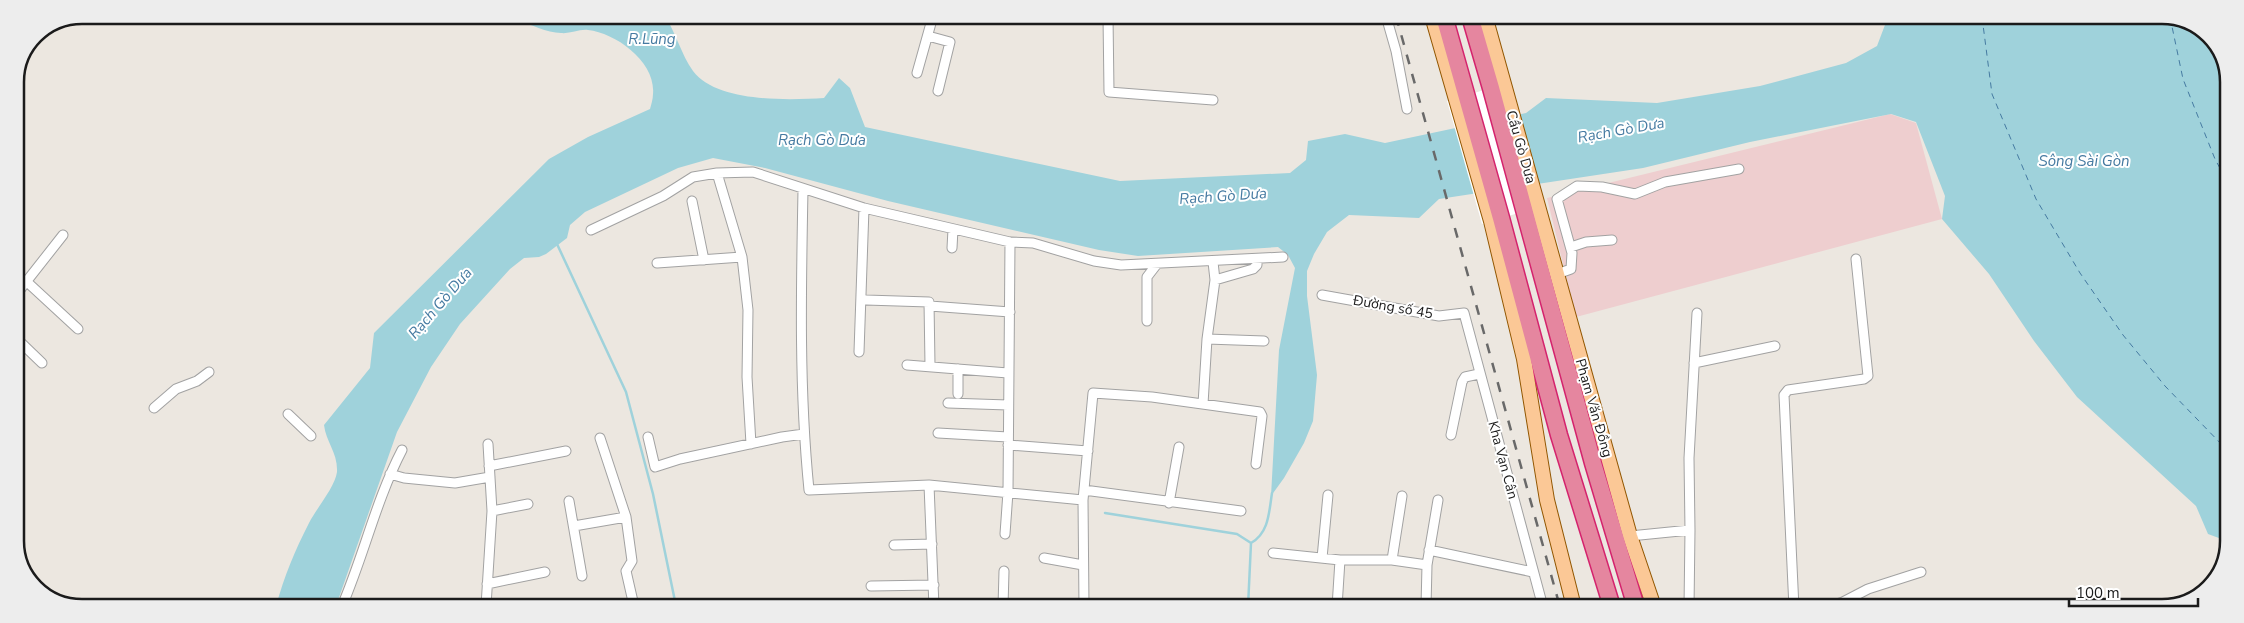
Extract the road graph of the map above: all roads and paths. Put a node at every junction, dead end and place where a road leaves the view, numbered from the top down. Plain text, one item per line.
1 (932, 24) edge
2 (1108, 24) edge
3 (1388, 24) edge
4 (1435, 24) edge
5 (1446, 24) edge
6 (1473, 24) edge
7 (1485, 24) edge
8 (928, 36) junction
9 (917, 73) dead end
10 (1497, 87) junction
11 (938, 90) dead end
12 (1461, 97) junction
13 (1213, 100) dead end
14 (1407, 109) dead end
15 (1739, 169) dead end
16 (717, 173) junction
17 (803, 190) junction
18 (692, 201) dead end
19 (864, 208) junction
20 (1531, 210) junction
21 (1496, 220) junction
22 (953, 229) junction
23 (591, 230) dead end
24 (63, 235) dead end
25 (1612, 240) dead end
26 (1010, 242) junction
27 (1507, 243) junction
28 (1571, 247) junction
29 (952, 248) dead end
30 (742, 257) junction
31 (1283, 257) dead end
32 (1257, 259) junction
33 (1856, 259) dead end
34 (704, 260) junction
35 (1213, 262) junction
36 (657, 263) dead end
37 (1157, 264) junction
38 (1557, 274) junction
39 (1215, 280) junction
40 (26, 281) junction
41 (24, 284) edge
42 (1509, 293) junction
43 (1322, 294) dead end
44 (866, 300) dead end
45 (930, 306) junction
46 (1010, 312) junction
47 (1464, 313) joint
48 (1696, 313) dead end
49 (1147, 321) dead end
50 (78, 329) dead end
51 (1207, 339) junction
52 (1264, 341) dead end
53 (24, 346) edge
54 (1775, 346) dead end
55 (859, 352) dead end
56 (42, 363) dead end
57 (1694, 363) junction
58 (907, 365) dead end
59 (930, 365) junction
60 (958, 369) junction
61 (209, 372) dead end
62 (1008, 373) junction
63 (1479, 374) junction
64 (958, 394) dead end
65 (948, 403) dead end
66 (1203, 404) junction
67 (1008, 405) junction
68 (154, 408) dead end
69 (288, 414) dead end
70 (938, 433) dead end
71 (804, 434) junction
72 (1451, 435) dead end
73 (311, 436) dead end
74 (600, 438) dead end
75 (648, 438) dead end
76 (1008, 441) junction
77 (488, 444) dead end
78 (751, 444) junction
79 (1180, 446) dead end
80 (402, 450) dead end
81 (566, 451) dead end
82 (1088, 451) junction
83 (1256, 464) dead end
84 (489, 466) junction
85 (390, 474) junction
86 (490, 476) junction
87 (929, 485) junction
88 (1084, 490) junction
89 (1008, 492) junction
90 (1328, 495) dead end
91 (1402, 496) dead end
92 (1083, 500) junction
93 (1438, 500) dead end
94 (569, 501) dead end
95 (1169, 503) junction
96 (528, 504) dead end
97 (1242, 511) dead end
98 (492, 512) junction
99 (626, 517) junction
100 (574, 526) junction
101 (1690, 530) junction
102 (1005, 534) dead end
103 (1630, 536) junction
104 (932, 544) junction
105 (894, 545) dead end
106 (1429, 550) junction
107 (1273, 553) dead end
108 (1044, 558) dead end
109 (1322, 558) junction
110 (1340, 560) junction
111 (1392, 560) junction
112 (1083, 565) junction
113 (1427, 565) junction
114 (545, 572) dead end
115 (1004, 572) dead end
116 (1533, 572) junction
117 (1921, 572) dead end
118 (582, 576) dead end
119 (487, 584) junction
120 (934, 585) junction
121 (870, 586) dead end
122 (345, 599) edge
123 (486, 599) edge
124 (632, 599) edge
125 (934, 599) edge
126 (1004, 599) edge
127 (1084, 599) edge
128 (1338, 599) edge
129 (1426, 599) edge
130 (1541, 599) edge
131 (1572, 599) edge
132 (1610, 599) edge
133 (1633, 599) edge
134 (1651, 599) edge
135 (1689, 599) edge
136 (1794, 599) edge
137 (1849, 599) edge

1 - 8 street
2 - 13 street
3 - 14 street
4 - 12 main road
5 - 12 highway
6 - 10 highway
7 - 10 main road
8 - 9 street
8 - 11 street
10 - 20 highway, Cầu Gò Dưa
12 - 21 highway
15 - 28 street
16 - 17 street
16 - 23 street
16 - 30 street
17 - 19 street
17 - 71 street
18 - 34 street
19 - 22 street
19 - 55 street
20 - 38 main road, Phạm Văn Đồng
20 - 133 highway, Phạm Văn Đồng
21 - 27 highway
21 - 42 main road
22 - 26 street
22 - 29 street
24 - 40 street
25 - 28 street
26 - 37 street
26 - 46 street
27 - 42 main road
27 - 132 highway
28 - 38 street
30 - 34 street
30 - 78 street
31 - 32 street
32 - 35 street
32 - 39 street
33 - 136 street
34 - 36 street
35 - 37 street
35 - 39 street
37 - 49 street
38 - 103 main road, Phạm Văn Đồng
39 - 51 street
40 - 41 street
40 - 50 street
42 - 131 main road
43 - 47 street, Đường số 45
44 - 45 street
45 - 46 street
45 - 59 street
46 - 62 street
47 - 63 street, Kha Vạn Cân
48 - 57 street
51 - 52 street
51 - 66 street
53 - 56 street
54 - 57 street
57 - 101 street
58 - 59 street
59 - 60 street
60 - 62 street
60 - 64 street
61 - 68 street
62 - 67 street
63 - 72 street
63 - 116 street, Kha Vạn Cân
65 - 67 street
66 - 82 street
66 - 83 street
67 - 76 street
69 - 73 street
70 - 76 street
71 - 78 street
71 - 87 street
74 - 99 street
75 - 78 street
76 - 82 street
76 - 89 street
77 - 84 street
79 - 95 street
80 - 85 street
81 - 84 street
82 - 88 street
84 - 86 street
85 - 86 street
85 - 122 street
86 - 98 street
87 - 89 street
87 - 104 street
88 - 92 street
88 - 95 street
89 - 92 street
89 - 102 street
90 - 109 street
91 - 111 street
92 - 112 street
93 - 106 street
94 - 100 street
95 - 97 street
96 - 98 street
98 - 119 street
99 - 100 street
99 - 124 street
100 - 118 street
101 - 103 street
101 - 135 street
103 - 134 main road, Phạm Văn Đồng
104 - 105 street
104 - 120 street
106 - 113 street
106 - 116 street
107 - 109 street
108 - 112 street
109 - 110 street
110 - 111 street
110 - 128 street
111 - 113 street
112 - 127 street
113 - 129 street
114 - 119 street
115 - 126 street
116 - 130 street, Kha Vạn Cân
117 - 137 street
119 - 123 street
120 - 121 street
120 - 125 street

